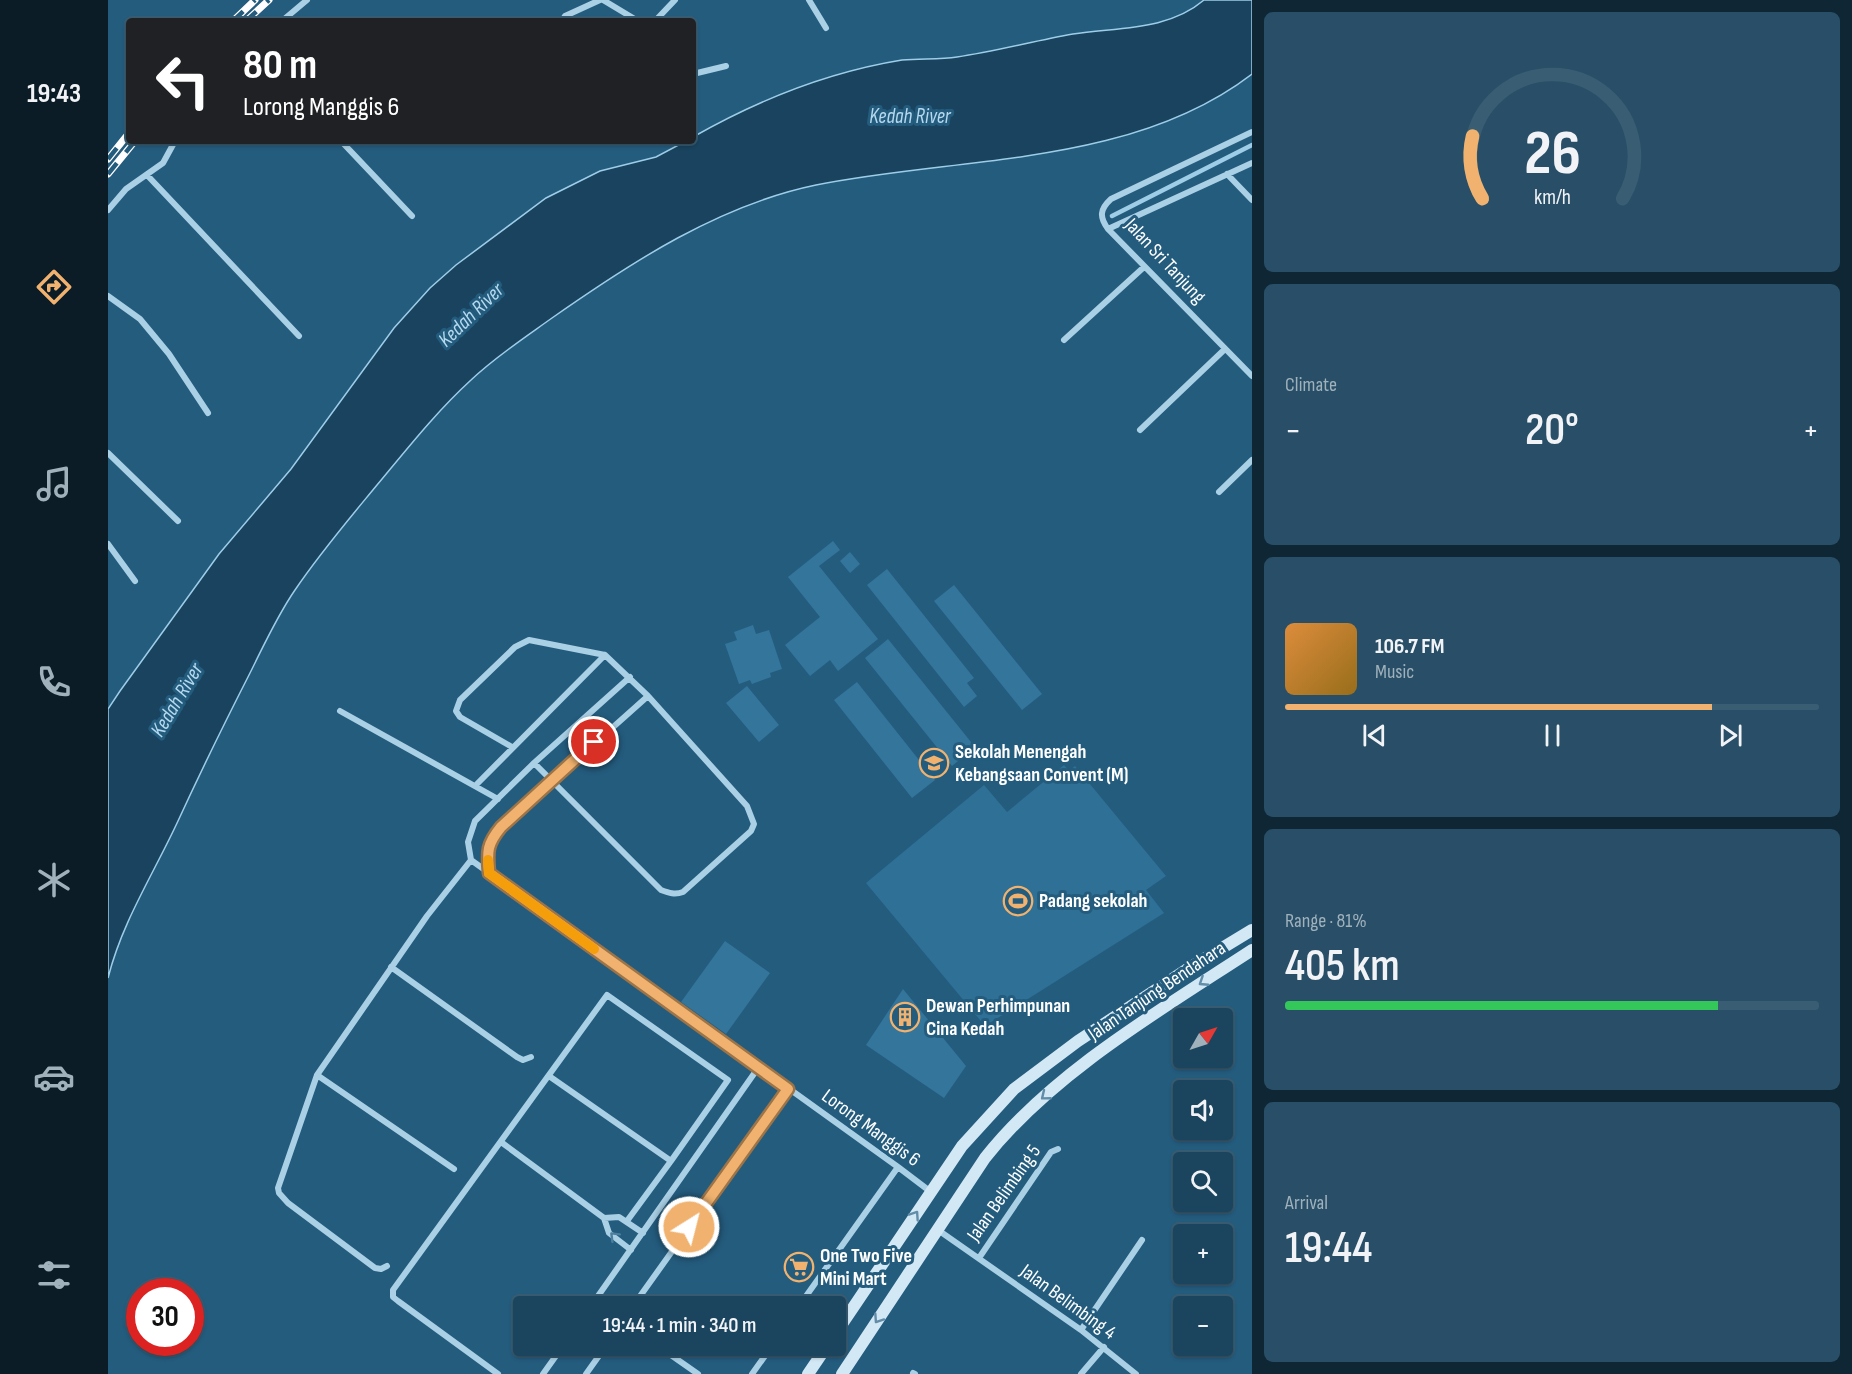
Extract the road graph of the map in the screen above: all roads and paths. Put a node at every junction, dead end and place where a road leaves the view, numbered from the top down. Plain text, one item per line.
1 (307, 0) edge
2 (601, 0) edge
3 (675, 0) edge
4 (809, 0) edge
5 (286, 18) edge
6 (564, 18) edge
7 (634, 18) edge
8 (658, 18) edge
9 (826, 28) dead end
10 (726, 66) dead end
11 (696, 73) edge
12 (1252, 132) edge
13 (173, 144) edge
14 (344, 144) edge
15 (1252, 163) edge
16 (1227, 174) junction
17 (147, 175) junction
18 (1252, 200) edge
19 (108, 210) edge
20 (412, 216) dead end
21 (1108, 229) junction
22 (1144, 267) junction
23 (108, 296) edge
24 (299, 336) dead end
25 (1064, 340) dead end
26 (1225, 349) junction
27 (1252, 376) edge
28 (208, 413) dead end
29 (1140, 430) dead end
30 (108, 453) edge
31 (1252, 459) edge
32 (1219, 492) dead end
33 (178, 521) dead end
34 (108, 544) edge
35 (135, 581) dead end
36 (605, 655) junction
37 (630, 677) junction
38 (648, 696) junction
39 (339, 711) dead end
40 (512, 747) junction
41 (534, 763) junction
42 (551, 781) junction
43 (474, 786) junction
44 (498, 799) junction
45 (471, 860) junction
46 (489, 873) junction
47 (1252, 930) edge
48 (1252, 951) edge
49 (391, 967) junction
50 (531, 1057) dead end
51 (758, 1068) junction
52 (317, 1075) junction
53 (549, 1076) junction
54 (788, 1089) junction
55 (501, 1142) junction
56 (1058, 1149) dead end
57 (672, 1161) junction
58 (898, 1167) junction
59 (454, 1169) dead end
60 (931, 1192) junction
61 (604, 1218) junction
62 (627, 1221) junction
63 (938, 1229) junction
64 (643, 1233) junction
65 (1142, 1240) dead end
66 (630, 1250) junction
67 (979, 1258) junction
68 (387, 1266) dead end
69 (598, 1296) edge
70 (640, 1296) edge
71 (806, 1296) edge
72 (846, 1318) edge
73 (1081, 1330) junction
74 (1104, 1347) junction
75 (556, 1356) edge
76 (599, 1356) edge
77 (672, 1356) edge
78 (765, 1356) edge
79 (820, 1356) edge
80 (498, 1374) edge
81 (543, 1374) edge
82 (586, 1374) edge
83 (698, 1374) edge
84 (752, 1374) edge
85 (808, 1374) edge
86 (842, 1374) edge
87 (1081, 1374) edge
88 (1136, 1374) edge

1 - 5 street
2 - 6 street
2 - 7 street
3 - 8 street
4 - 9 street
10 - 11 street
12 - 21 street
13 - 17 street
14 - 20 street
15 - 16 street, Jalan Sri Tanjung
16 - 18 street
16 - 21 street, Jalan Sri Tanjung
17 - 19 street
17 - 24 street
21 - 22 street, Jalan Sri Tanjung
22 - 25 street
22 - 26 street, Jalan Sri Tanjung
23 - 28 street
26 - 27 street, Jalan Sri Tanjung
26 - 29 street
30 - 33 street
31 - 32 street
34 - 35 street
36 - 37 street
36 - 40 street
36 - 40 street
37 - 38 street
37 - 41 street
38 - 42 street
38 - 42 street
39 - 43 street
40 - 43 street
41 - 42 street
41 - 44 street
42 - 46 street
43 - 44 street
44 - 45 street
45 - 46 street, Lorong Manggis 6
45 - 49 street
46 - 51 street, Lorong Manggis 6
47 - 60 main road, Jalan Tanjung Bendahara
48 -> 63 main road, Jalan Tanjung Bendahara
49 - 50 street
49 - 52 street
51 - 54 street, Lorong Manggis 6
51 - 64 street
52 - 59 street
52 - 68 street
53 - 55 street
53 - 57 street
53 - 57 street
54 - 58 street, Lorong Manggis 6
54 - 70 street
55 - 61 street
55 - 80 street
56 - 67 street, Jalan Belimbing 5
57 - 62 street
58 - 60 street, Lorong Manggis 6
58 - 71 street
72 -> 60 main road, Jalan Tanjung Bendahara
61 - 62 street
66 -> 61 street
62 - 64 street
63 - 67 street, Jalan Belimbing 4
63 -> 86 main road, Jalan Tanjung Bendahara
64 - 66 street
65 - 73 street
66 - 69 street
67 - 73 street, Jalan Belimbing 4
73 - 74 street, Jalan Belimbing 4
74 - 87 street
74 - 88 street, Jalan Belimbing 4
75 - 81 street
76 - 82 street
77 - 83 street
78 - 84 street
79 - 85 main road

